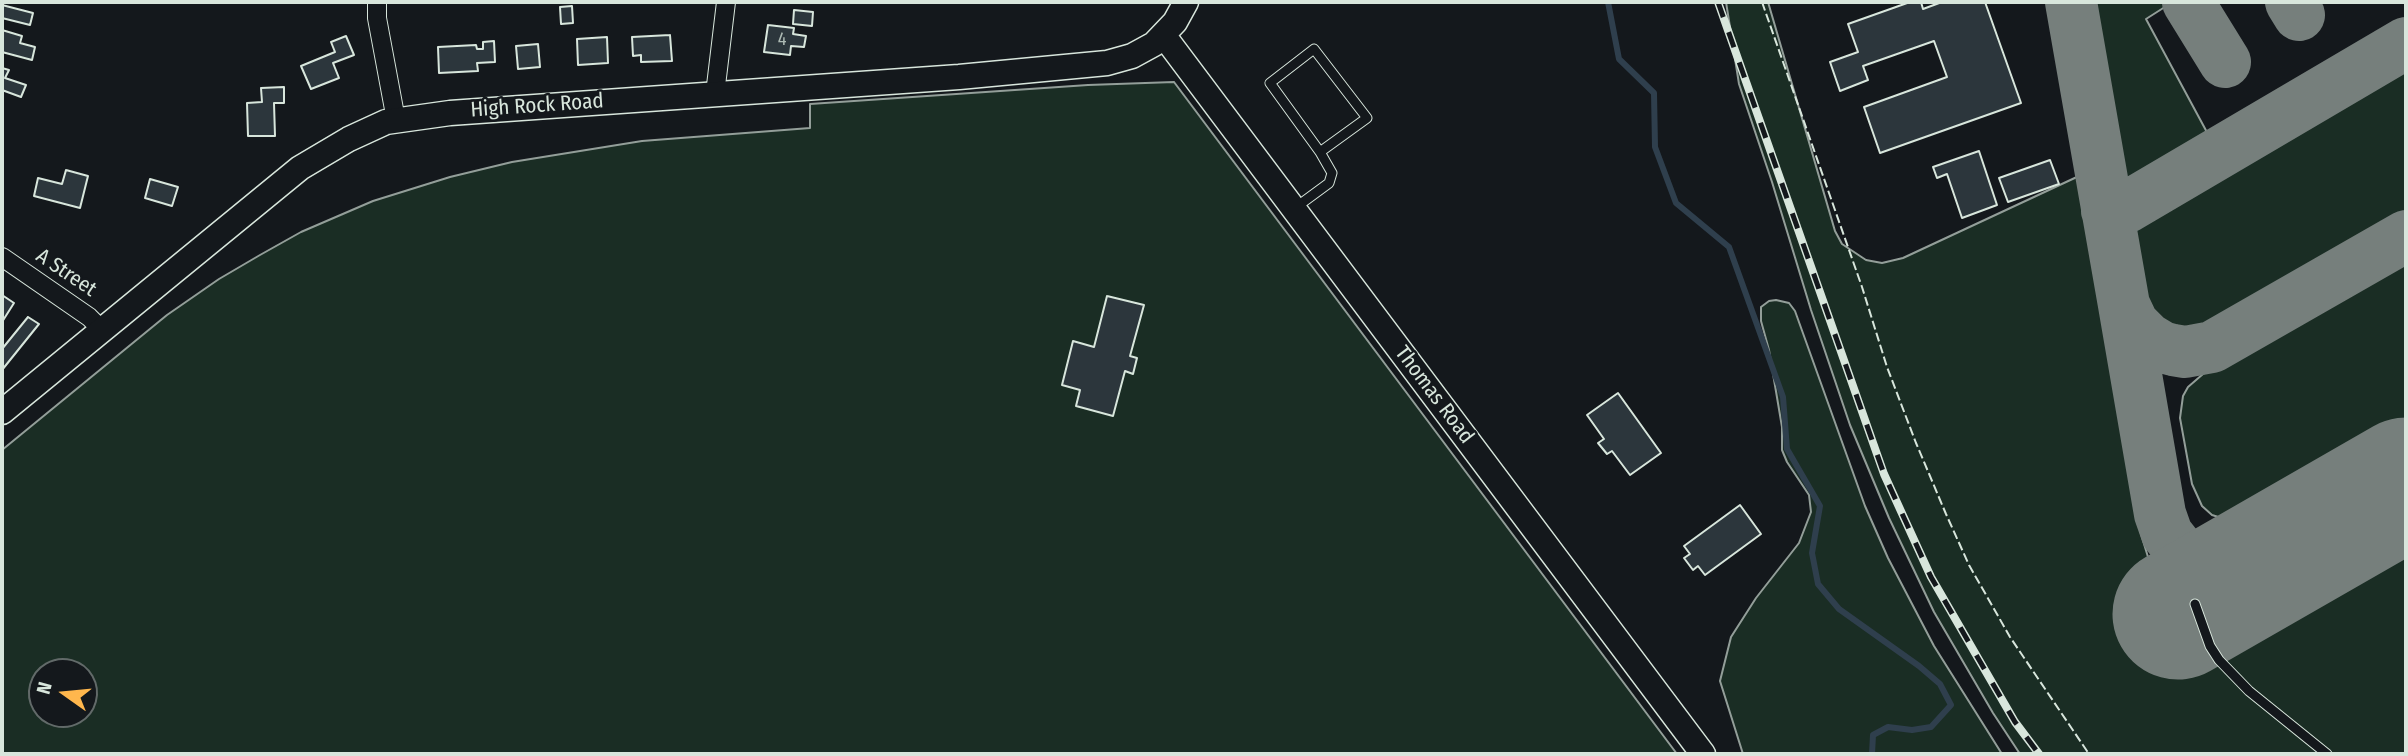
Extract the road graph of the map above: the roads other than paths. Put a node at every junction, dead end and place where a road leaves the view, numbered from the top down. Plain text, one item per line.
1 (377, 2) edge
2 (726, 2) edge
3 (1186, 2) edge
4 (1164, 36) junction
5 (715, 94) junction
6 (396, 120) junction
7 (1320, 152) junction
8 (1294, 209) junction
9 (2, 257) edge
10 (102, 330) junction
11 (2, 412) edge
12 (2195, 604) dead end
13 (1703, 754) edge
14 (2327, 754) edge

1 - 6 street
2 - 5 street
3 - 4 main road
4 - 5 main road, High Rock Road
4 - 8 main road, Thomas Road
5 - 6 main road, High Rock Road
6 - 10 main road, High Rock Road
7 - 7 lane
7 - 8 lane
8 - 13 main road, Thomas Road
9 - 10 street, A Street
10 - 11 main road, High Rock Road
12 - 14 lane

